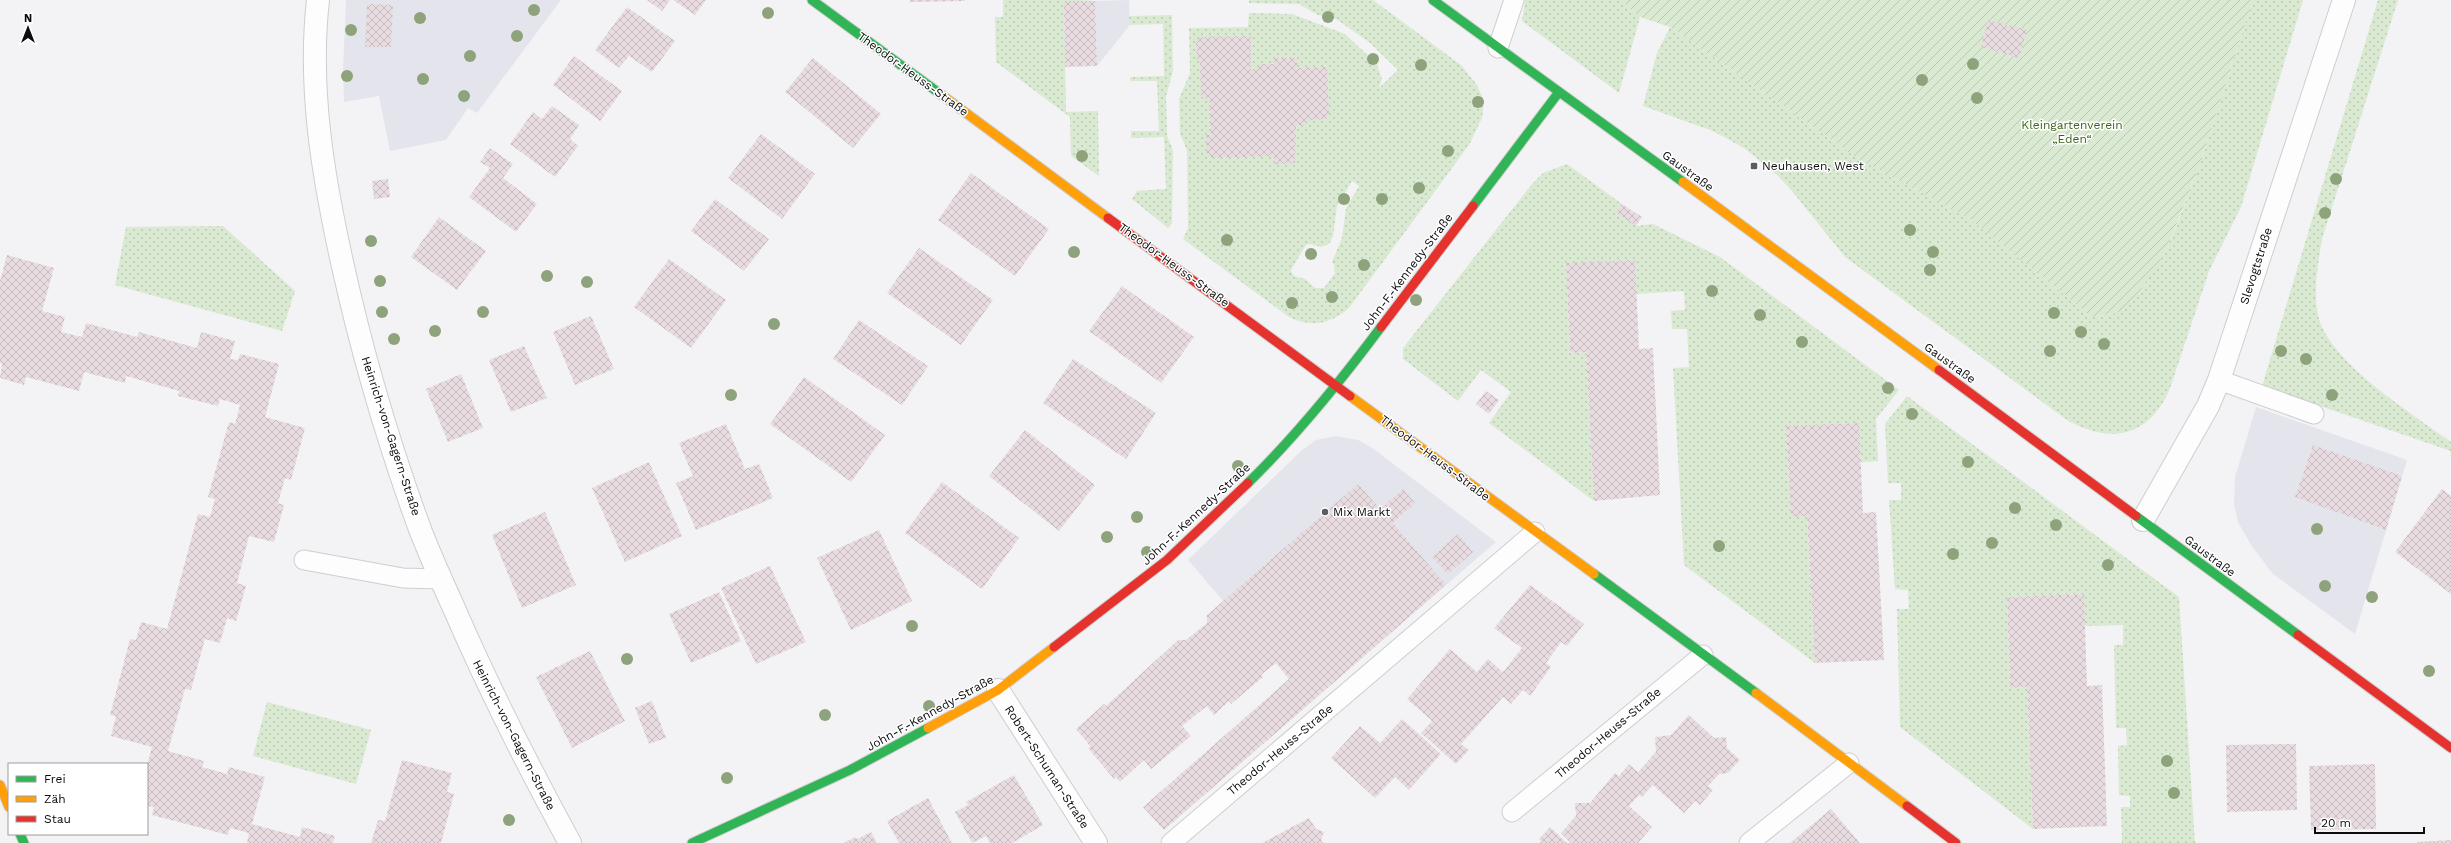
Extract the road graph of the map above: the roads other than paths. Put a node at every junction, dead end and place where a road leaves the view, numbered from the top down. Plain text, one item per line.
1 (318, 0) edge
2 (812, 0) edge
3 (1433, 0) edge
4 (1514, 0) edge
5 (2344, 0) edge
6 (1498, 48) junction
7 (1559, 92) junction
8 (2219, 380) junction
9 (1337, 385) junction
10 (2314, 414) dead end
11 (2143, 520) junction
12 (1535, 532) junction
13 (304, 560) dead end
14 (441, 579) junction
15 (1703, 655) junction
16 (998, 690) junction
17 (2451, 748) edge
18 (1849, 763) junction
19 (0, 785) edge
20 (8, 804) edge
21 (1512, 812) dead end
22 (570, 843) edge
23 (692, 843) edge
24 (1096, 843) edge
25 (1171, 843) edge
26 (1749, 843) edge
27 (1956, 843) edge

1 - 14 street, Heinrich-von-Gagern-Straße
2 - 9 street, Theodor-Heuss-Straße
3 - 6 street, Gaustraße
4 - 6 lane
5 - 8 street, Slevogtstraße
6 - 7 street, Gaustraße
7 - 9 street, John-F.-Kennedy-Straße
7 - 11 street, Gaustraße
8 - 10 lane
8 - 11 street, Slevogtstraße
9 - 12 street, Theodor-Heuss-Straße
9 - 16 street, John-F.-Kennedy-Straße
11 - 17 street, Gaustraße
12 - 15 street, Theodor-Heuss-Straße
12 - 25 lane, Theodor-Heuss-Straße
13 - 14 lane
14 - 22 street, Heinrich-von-Gagern-Straße
15 - 18 street, Theodor-Heuss-Straße
15 - 21 lane, Theodor-Heuss-Straße
16 - 23 street, John-F.-Kennedy-Straße
16 - 24 street, Robert-Schuman-Straße
18 - 26 lane
18 - 27 street, Theodor-Heuss-Straße
19 - 20 street

